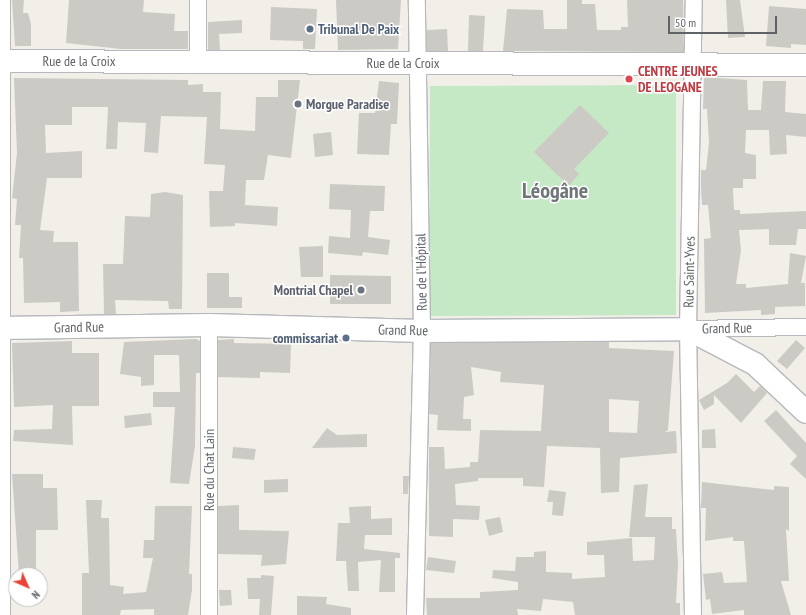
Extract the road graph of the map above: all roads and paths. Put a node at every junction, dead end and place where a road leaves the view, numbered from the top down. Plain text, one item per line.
1 (2, 0) edge
2 (198, 0) edge
3 (417, 0) edge
4 (694, 0) edge
5 (1, 61) edge
6 (198, 62) junction
7 (418, 63) junction
8 (692, 63) junction
9 (806, 66) edge
10 (209, 325) junction
11 (806, 327) edge
12 (0, 328) edge
13 (688, 329) junction
14 (422, 331) junction
15 (806, 412) edge
16 (2, 615) edge
17 (209, 615) edge
18 (415, 615) edge
19 (693, 615) edge

1 - 5 street
2 - 6 street
3 - 7 street, Rue de l'Hôpital
4 - 8 street, Rue Saint-Yves
5 - 6 street, Rue de la Croix
5 - 12 street
6 - 7 street, Rue de la Croix
7 - 8 street, Rue de la Croix
7 - 14 street, Rue de l'Hôpital
8 - 9 street, Rue de la Croix
8 - 13 street, Rue Saint-Yves
10 - 12 street, Grand Rue
10 - 14 street, Grand Rue
10 - 17 street, Rue du Chat Lain
11 - 13 street, Grand Rue
12 - 16 street
13 - 14 street, Grand Rue
13 - 15 street
13 - 19 street, Rue Saint-Yves
14 - 18 street, Rue de l'Hôpital

